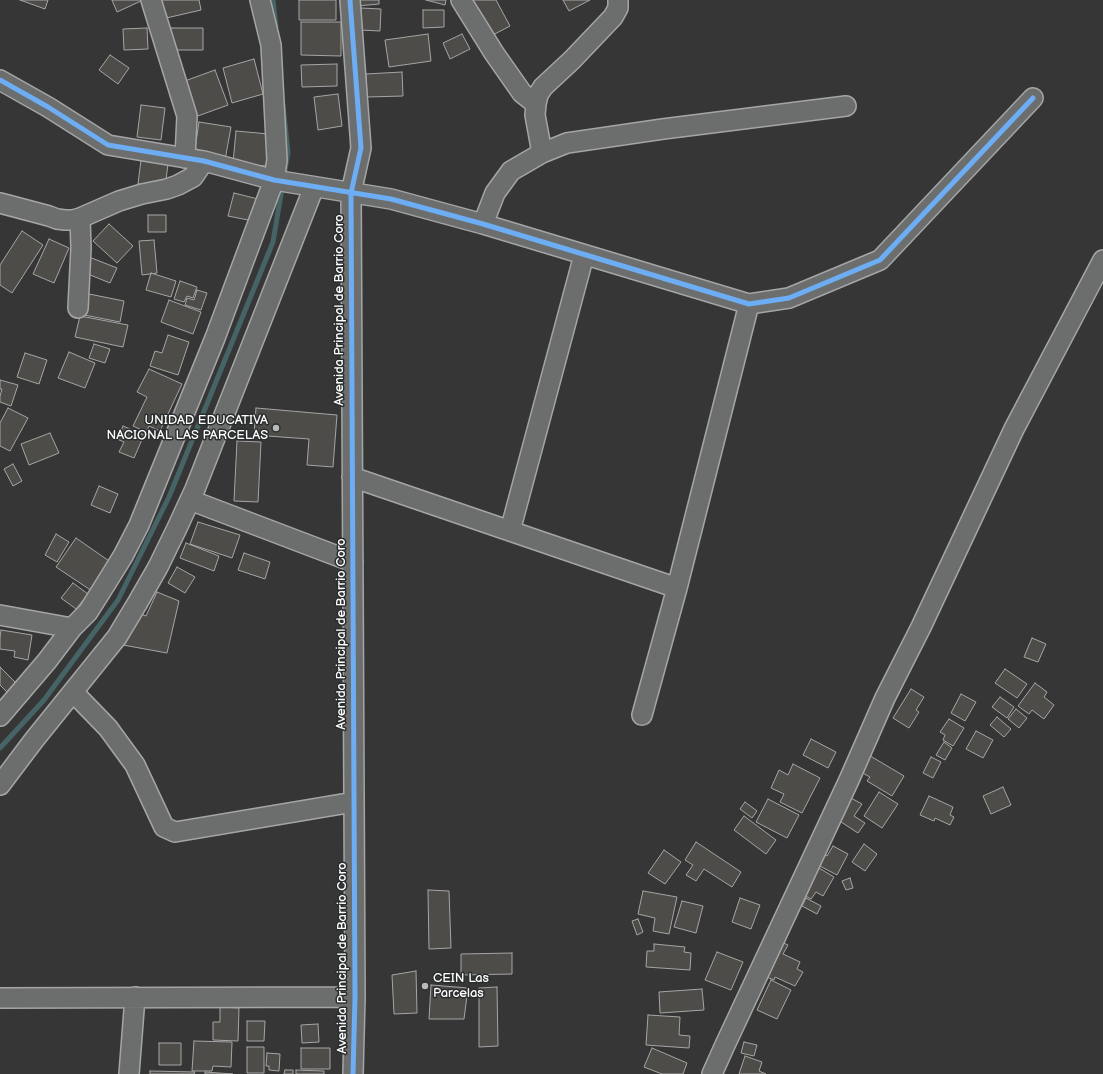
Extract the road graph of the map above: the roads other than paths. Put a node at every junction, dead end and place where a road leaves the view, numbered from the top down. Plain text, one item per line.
1 (151, 0) edge
2 (260, 0) edge
3 (350, 0) edge
4 (461, 0) edge
5 (618, 0) edge
6 (0, 80) edge
7 (1033, 98) dead end
8 (536, 104) junction
9 (846, 106) dead end
10 (542, 153) junction
11 (185, 158) junction
12 (204, 161) junction
13 (280, 181) junction
14 (314, 187) junction
15 (351, 193) junction
16 (0, 203) edge
17 (80, 218) junction
18 (482, 224) junction
19 (584, 255) junction
20 (1103, 260) edge
21 (749, 304) junction
22 (78, 308) dead end
23 (352, 477) junction
24 (190, 500) junction
25 (510, 531) junction
26 (353, 562) junction
27 (677, 588) junction
28 (0, 615) edge
29 (72, 628) junction
30 (73, 692) junction
31 (642, 715) dead end
32 (0, 716) edge
33 (0, 785) edge
34 (354, 802) junction
35 (135, 997) junction
36 (355, 997) junction
37 (0, 998) edge
38 (129, 1074) edge
39 (353, 1074) edge
40 (712, 1074) edge

1 - 11 street
2 - 13 street
3 - 15 street, Avenida Principal de Barrio Coro
4 - 8 street
5 - 8 street
6 - 11 street
7 - 21 street
8 - 10 street
9 - 10 street
10 - 18 street
11 - 12 street
12 - 13 street
12 - 17 street
13 - 14 street
13 - 29 street
14 - 15 street
14 - 24 street
15 - 18 street
15 - 23 street, Avenida Principal de Barrio Coro
16 - 17 street
17 - 22 street
18 - 19 street
19 - 21 street
19 - 25 street
20 - 40 street
21 - 27 street
23 - 25 street
23 - 26 street, Avenida Principal de Barrio Coro
24 - 26 street
24 - 30 street
25 - 27 street
26 - 34 street, Avenida Principal de Barrio Coro
27 - 31 street
28 - 29 street
29 - 32 street
30 - 33 street
30 - 34 street
34 - 36 street, Avenida Principal de Barrio Coro
35 - 36 street
35 - 37 street
35 - 38 street
36 - 39 street, Avenida Principal de Barrio Coro

